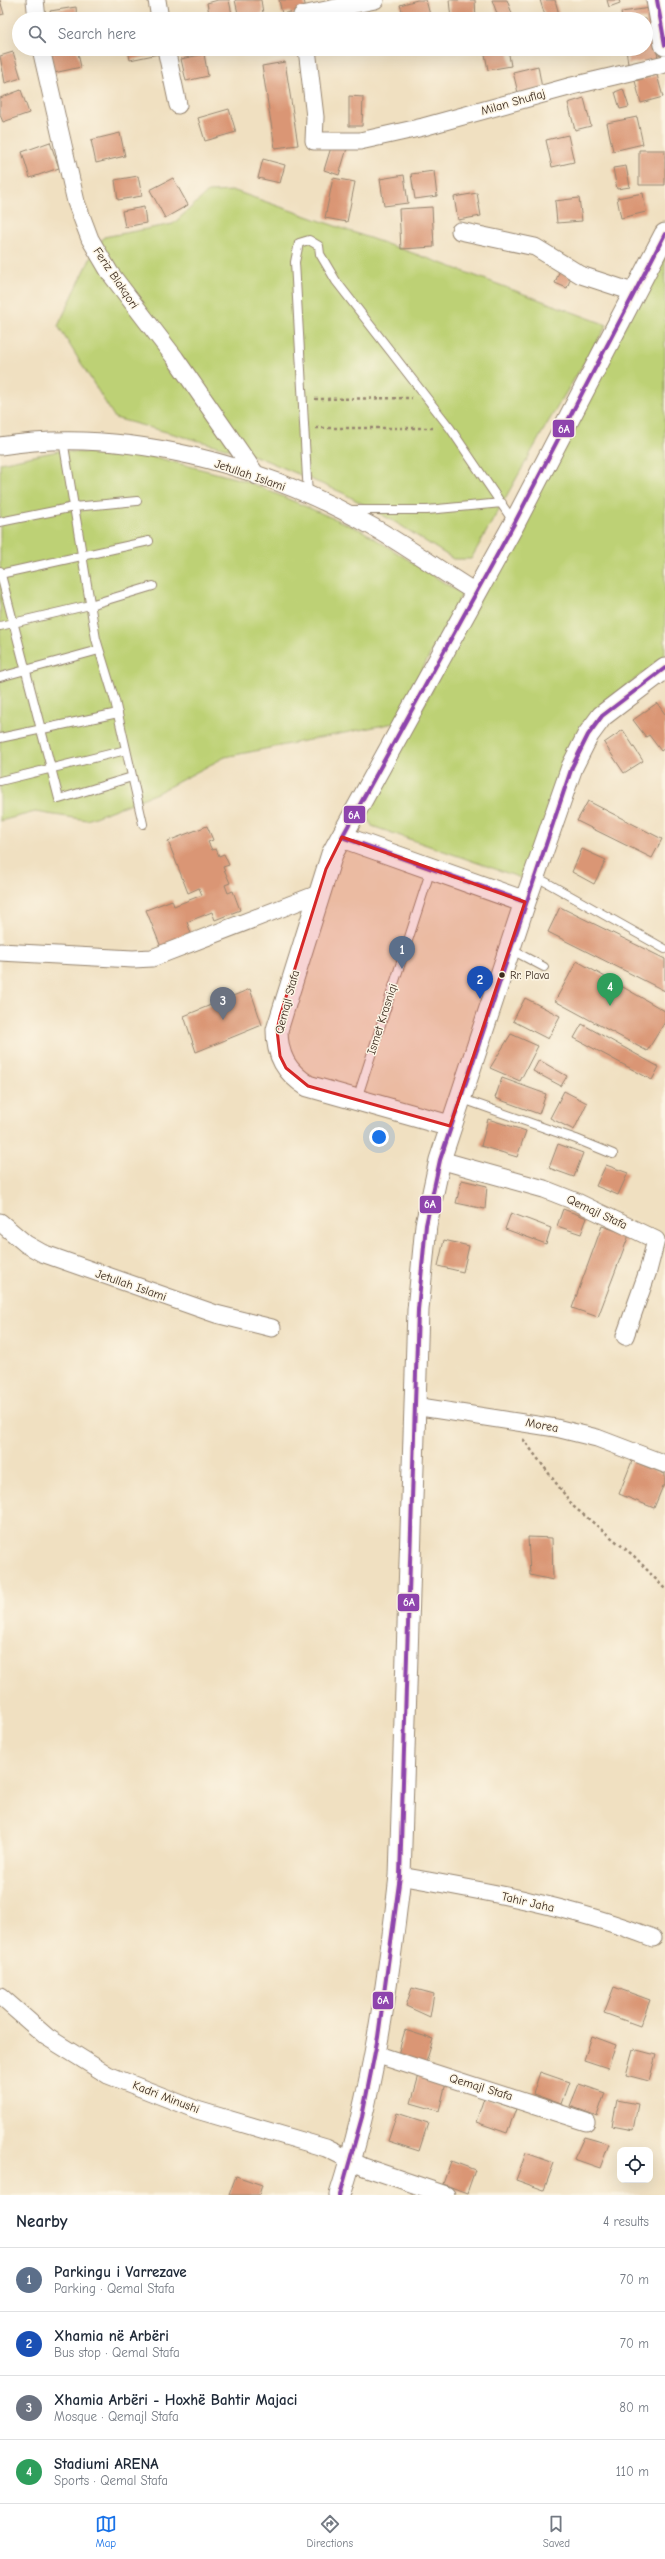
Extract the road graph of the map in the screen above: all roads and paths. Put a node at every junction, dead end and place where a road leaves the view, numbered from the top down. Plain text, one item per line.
1 (35, 0) edge
2 (156, 0) edge
3 (376, 0) edge
4 (657, 0) edge
5 (37, 12) edge
6 (159, 12) edge
7 (317, 12) edge
8 (665, 45) edge
9 (43, 56) edge
10 (168, 56) edge
11 (307, 56) edge
12 (665, 64) edge
13 (178, 105) dead end
14 (460, 231) dead end
15 (665, 234) edge
16 (636, 293) junction
17 (428, 398) junction
18 (303, 399) junction
19 (306, 428) junction
20 (450, 428) junction
21 (63, 440) junction
22 (0, 446) edge
23 (257, 476) junction
24 (308, 496) junction
25 (138, 501) dead end
26 (502, 503) junction
27 (74, 507) junction
28 (341, 510) junction
29 (0, 522) edge
30 (514, 524) junction
31 (150, 541) dead end
32 (82, 555) junction
33 (0, 573) edge
34 (153, 586) dead end
35 (475, 592) junction
36 (90, 605) junction
37 (13, 622) junction
38 (0, 626) edge
39 (99, 650) junction
40 (665, 668) edge
41 (24, 669) junction
42 (0, 677) edge
43 (118, 713) junction
44 (40, 730) junction
45 (0, 738) edge
46 (126, 750) junction
47 (52, 768) junction
48 (132, 777) junction
49 (0, 781) edge
50 (143, 824) dead end
51 (342, 837) junction
52 (431, 869) junction
53 (534, 875) junction
54 (318, 894) junction
55 (525, 902) junction
56 (664, 947) edge
57 (509, 949) junction
58 (0, 952) edge
59 (544, 966) dead end
60 (460, 1098) junction
61 (356, 1102) junction
62 (450, 1126) junction
63 (613, 1154) dead end
64 (440, 1160) junction
65 (0, 1222) edge
66 (272, 1328) dead end
67 (625, 1336) dead end
68 (414, 1406) junction
69 (523, 1439) dead end
70 (665, 1464) edge
71 (665, 1589) edge
72 (400, 1876) junction
73 (653, 1938) dead end
74 (0, 1996) edge
75 (375, 2054) junction
76 (586, 2122) dead end
77 (350, 2161) junction
78 (340, 2195) edge
79 (446, 2195) edge

1 - 5 street
2 - 6 street
3 - 7 street
4 - 8 street
9 - 23 street, Feriz Blakqori
10 - 13 street
11 - 12 street, Milan Shuflaj
14 - 16 street
15 - 16 street
16 - 30 street
17 - 18 path
17 - 18 lane
17 - 20 lane
18 - 19 lane
19 - 20 path
19 - 24 lane
20 - 26 lane
21 - 22 street, Jetullah Islami
21 - 23 street, Jetullah Islami
21 - 27 lane
23 - 24 street, Jetullah Islami
24 - 28 street, Jetullah Islami
25 - 27 lane
26 - 28 lane
26 - 30 lane
27 - 29 lane
27 - 32 lane
28 - 35 street, Jetullah Islami
30 - 35 street
31 - 32 lane
32 - 33 lane
32 - 36 lane
33 - 37 lane
34 - 36 lane
35 - 51 street
36 - 37 lane
36 - 39 lane
37 - 38 lane
37 - 41 lane
39 - 41 lane
39 - 43 lane
40 - 53 street
41 - 42 lane
41 - 44 lane
43 - 44 lane
43 - 46 lane
44 - 45 lane
44 - 47 lane
46 - 47 lane
46 - 48 lane
47 - 48 lane
47 - 49 lane
48 - 50 lane
51 - 52 street
51 - 54 street, Qemajl Stafa
52 - 55 street
52 - 61 lane, Ismet Krasniqi
53 - 55 street
53 - 56 lane
54 - 58 street
54 - 61 street, Qemajl Stafa
55 - 57 street
57 - 59 lane
57 - 60 street
60 - 62 street
60 - 63 lane
61 - 62 street, Qemajl Stafa
62 - 64 street
64 - 67 street, Qemajl Stafa
64 - 68 street
65 - 66 street, Jetullah Islami
68 - 70 street, Morea
68 - 72 street
69 - 71 path
72 - 73 street, Tahir Jaha
72 - 75 street
74 - 77 street, Kadri Minushi
75 - 76 street, Qemajl Stafa
75 - 77 street
77 - 78 street
77 - 79 street

